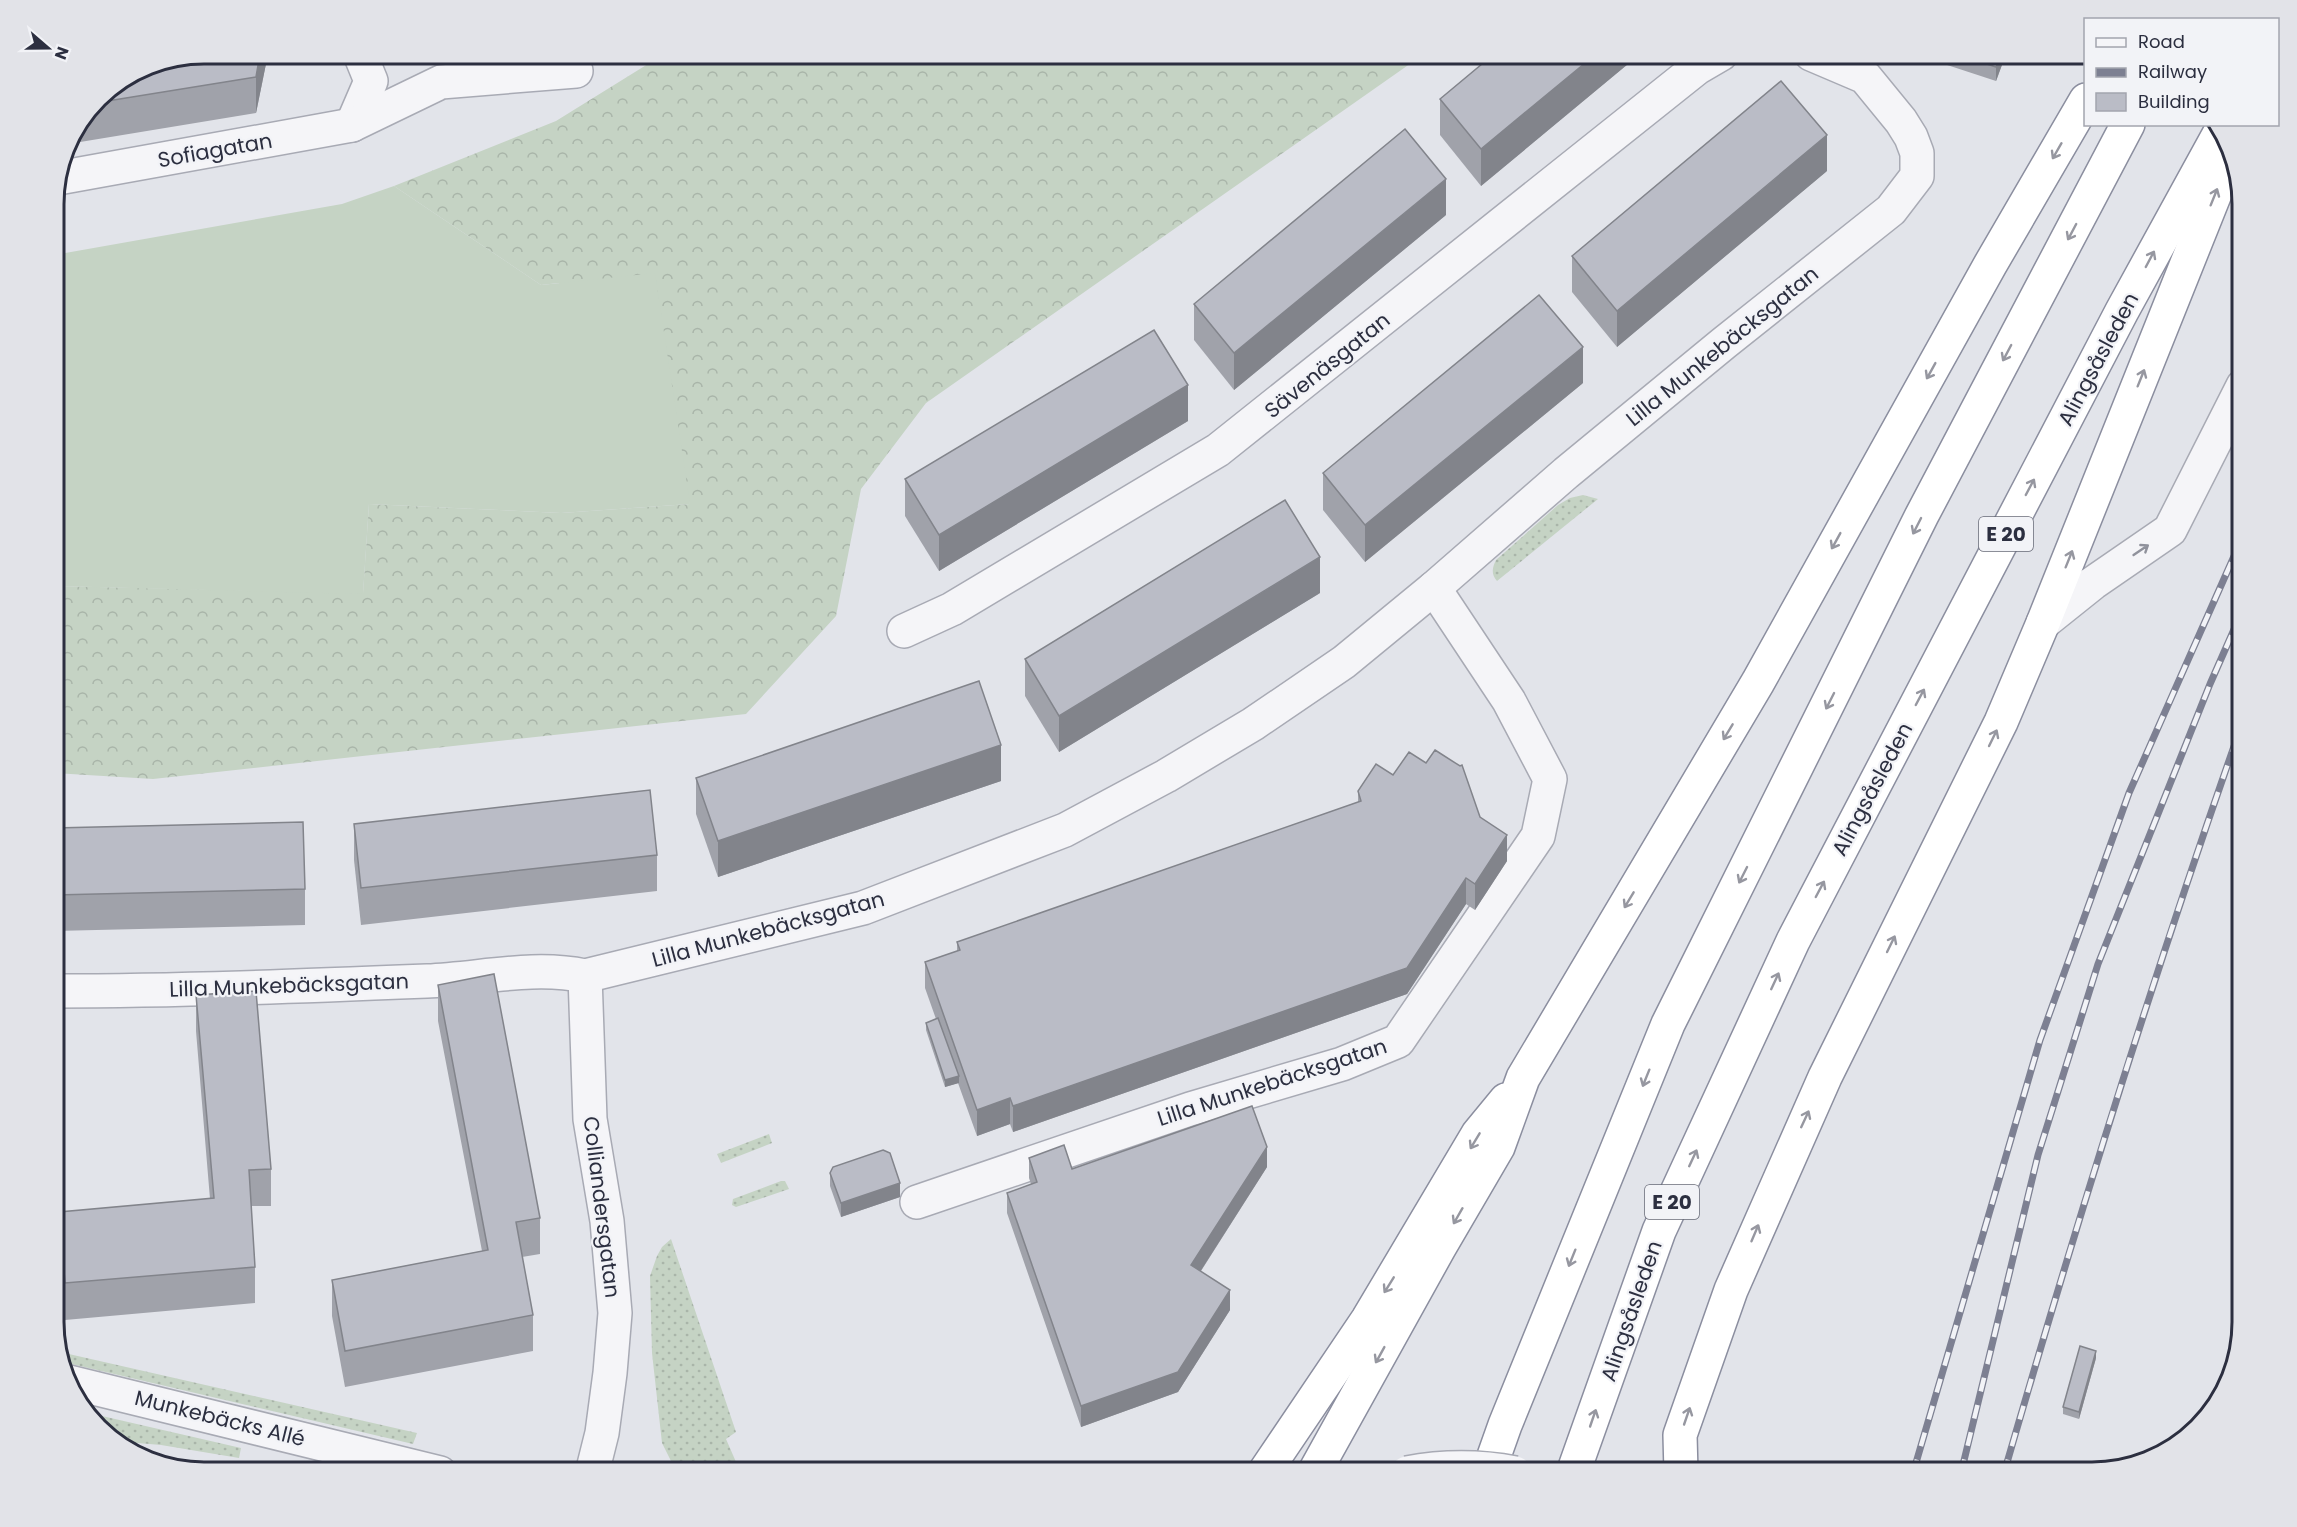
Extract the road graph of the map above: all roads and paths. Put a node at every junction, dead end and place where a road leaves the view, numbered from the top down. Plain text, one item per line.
1 (1704, 64) edge
2 (364, 65) edge
3 (1869, 65) edge
4 (576, 71) dead end
5 (2084, 102) edge
6 (361, 121) junction
7 (2127, 126) edge
8 (2216, 139) edge
9 (2227, 165) edge
10 (67, 176) edge
11 (2232, 408) edge
12 (1434, 588) junction
13 (2043, 623) junction
14 (904, 632) dead end
15 (585, 976) junction
16 (65, 991) edge
17 (1523, 1078) junction
18 (917, 1202) dead end
19 (79, 1384) edge
20 (395, 1462) edge
21 (595, 1462) edge
22 (1271, 1462) edge
23 (1320, 1462) edge
24 (1492, 1462) edge
25 (1578, 1462) edge
26 (1681, 1462) edge

1 - 14 street, Sävenäsgatan
2 - 6 street
3 - 12 street, Lilla Munkebäcksgatan
4 - 6 street, Sofiagatan
5 -> 17 highway
6 - 10 street, Sofiagatan
7 -> 24 highway
25 -> 8 highway, Alingsåsleden / E 20
13 -> 9 highway
13 -> 11 street
12 - 15 street, Lilla Munkebäcksgatan
12 - 18 street, Lilla Munkebäcksgatan
26 -> 13 highway
15 - 16 street, Lilla Munkebäcksgatan
15 - 21 street, Colliandersgatan
17 -> 22 highway
17 -> 23 highway
19 - 20 street, Munkebäcks Allé

